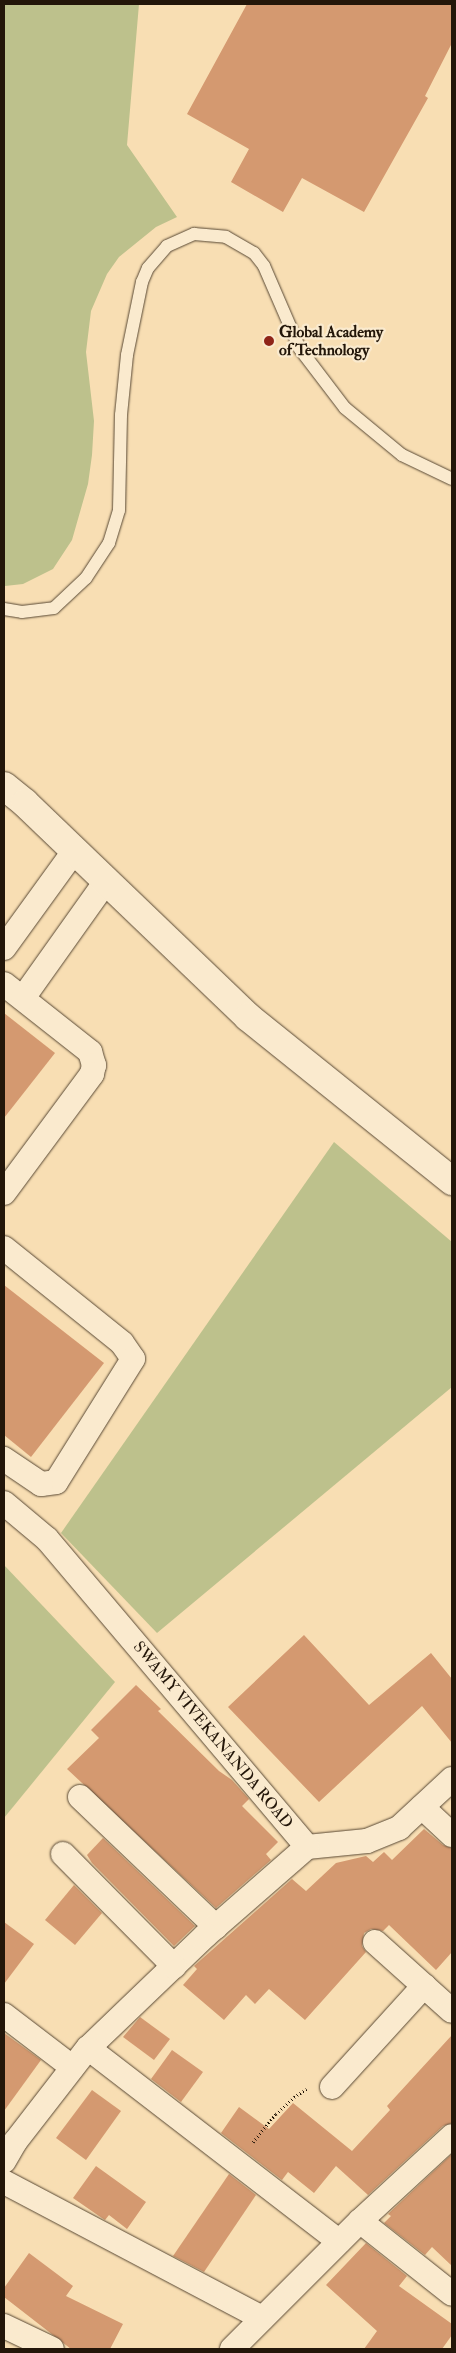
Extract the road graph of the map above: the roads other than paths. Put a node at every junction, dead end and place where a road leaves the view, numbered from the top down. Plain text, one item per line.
1 (452, 479) edge
2 (4, 609) edge
3 (4, 786) edge
4 (75, 850) junction
5 (106, 881) junction
6 (4, 948) edge
7 (4, 984) edge
8 (23, 998) junction
9 (452, 1181) edge
10 (4, 1193) edge
11 (4, 1248) edge
12 (4, 1459) edge
13 (4, 1503) edge
14 (452, 1780) edge
15 (80, 1797) dead end
16 (422, 1807) junction
17 (452, 1835) edge
18 (307, 1847) junction
19 (63, 1854) dead end
20 (216, 1927) junction
21 (375, 1942) dead end
22 (174, 1966) junction
23 (424, 1986) junction
24 (452, 2011) edge
25 (4, 2015) edge
26 (88, 2048) junction
27 (72, 2067) junction
28 (332, 2087) road end
29 (452, 2136) edge
30 (4, 2161) edge
31 (4, 2182) edge
32 (360, 2221) junction
33 (339, 2241) junction
34 (452, 2294) edge
35 (262, 2318) junction
36 (4, 2326) edge
37 (52, 2349) edge
38 (233, 2349) edge

1 - 2 lane
3 - 4 street
4 - 5 street
4 - 6 street
5 - 8 street
5 - 9 street
7 - 8 street
8 - 10 street
11 - 12 street
13 - 18 street, SWAMY VIVEKANANDA ROAD
14 - 16 street
15 - 20 street
16 - 17 street
16 - 18 street
18 - 20 street
19 - 22 street
20 - 22 street
21 - 23 street
22 - 26 street
23 - 24 street
23 - 28 street
25 - 27 street
26 - 27 street
26 - 33 street
27 - 30 street
29 - 32 street
31 - 35 street
32 - 33 street
32 - 34 street
33 - 35 street
35 - 38 street
36 - 37 street

